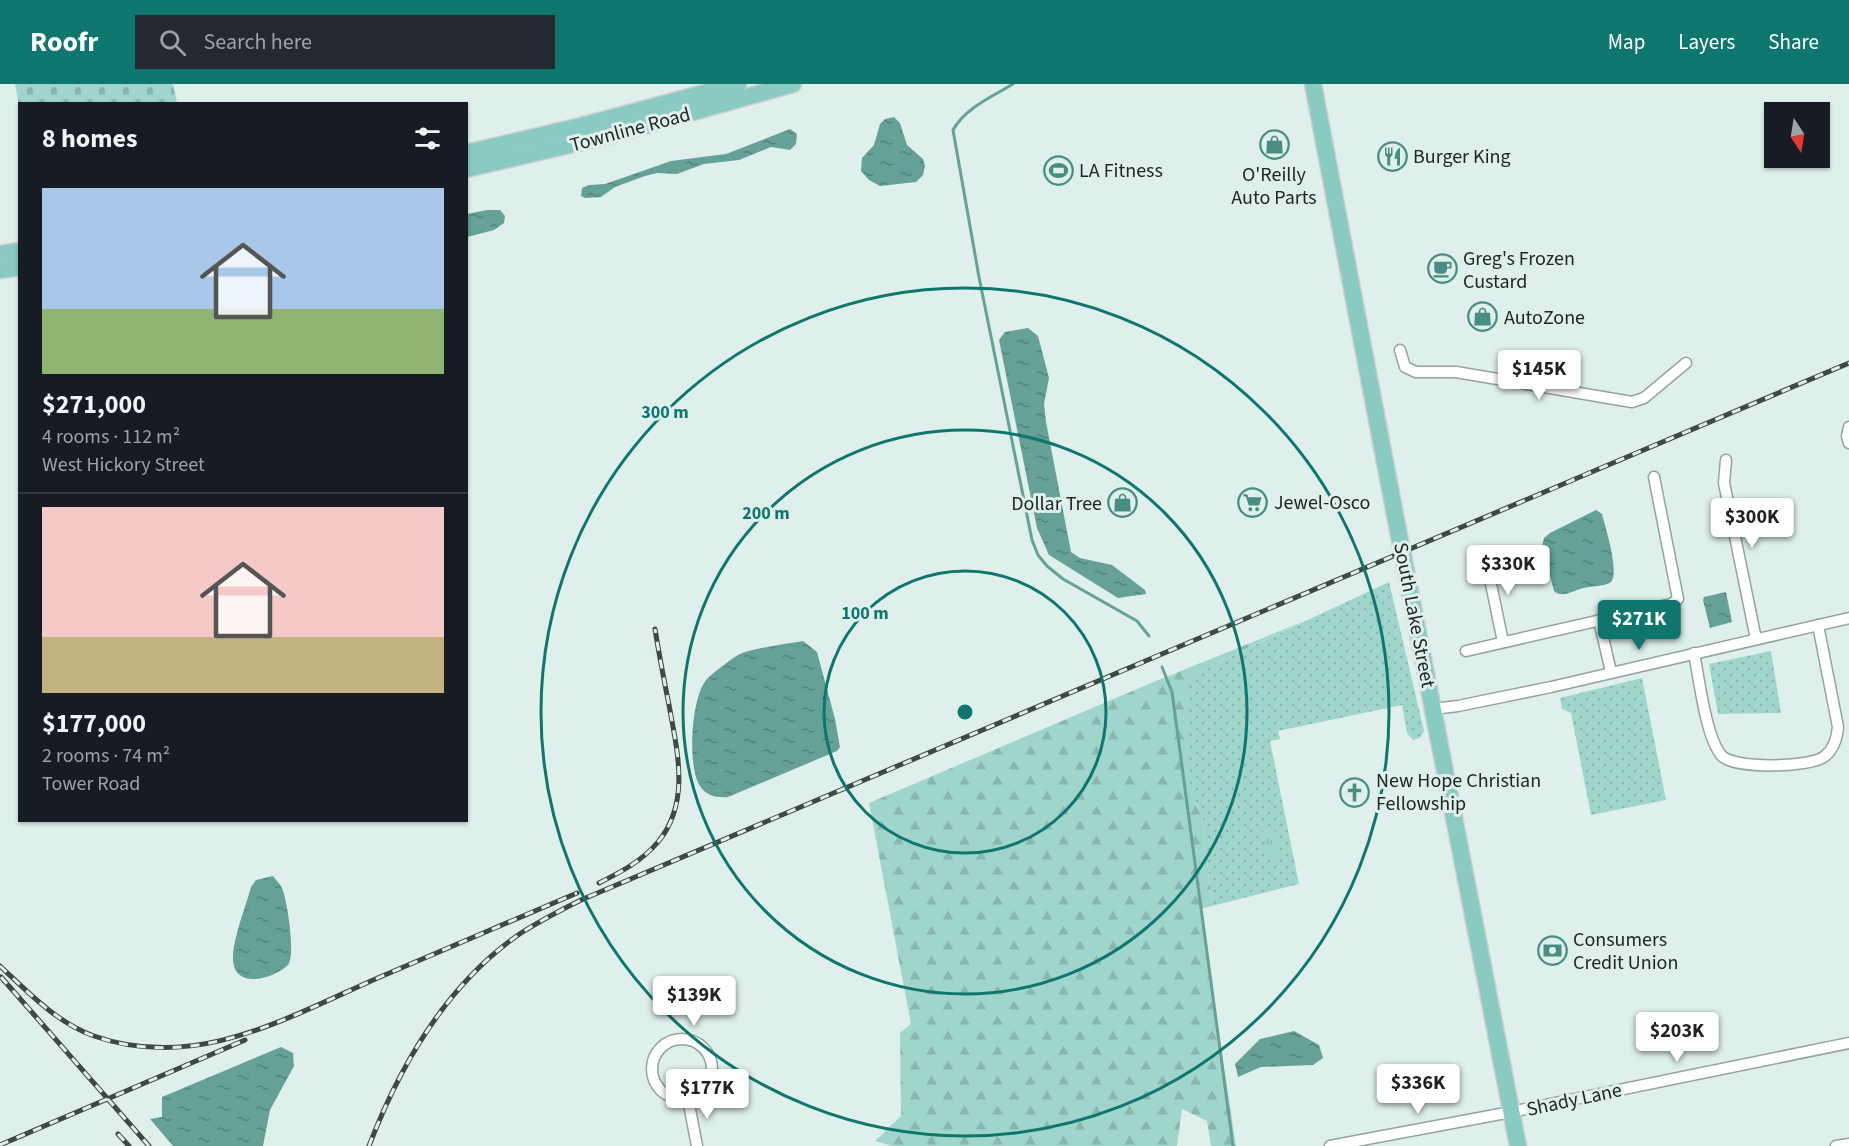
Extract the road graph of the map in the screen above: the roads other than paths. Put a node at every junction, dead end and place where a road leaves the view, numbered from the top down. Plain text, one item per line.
1 (738, 84) edge
2 (793, 84) edge
3 (1313, 84) edge
4 (468, 153) edge
5 (468, 170) edge
6 (18, 251) edge
7 (0, 254) edge
8 (18, 267) edge
9 (0, 270) edge
10 (1400, 350) dead end
11 (1686, 363) dead end
12 (1849, 427) edge
13 (1849, 443) edge
14 (1726, 460) dead end
15 (1654, 477) dead end
16 (1485, 555) dead end
17 (1849, 618) edge
18 (1599, 620) junction
19 (1818, 625) junction
20 (1756, 639) junction
21 (1503, 642) junction
22 (1466, 651) dead end
23 (1694, 653) junction
24 (1611, 672) junction
25 (1433, 709) junction
26 (1849, 1043) edge
27 (688, 1099) junction
28 (1511, 1112) junction
29 (1849, 1143) edge
30 (697, 1146) edge
31 (1330, 1146) edge
32 (1518, 1146) edge
33 (1836, 1146) edge

1 - 4 main road, Townline Road
2 - 5 main road, Townline Road
3 - 25 main road, South Lake Street
6 - 7 main road
8 - 9 main road
10 - 11 street
12 - 13 street
14 - 20 street
15 - 18 street
16 - 21 street
17 - 19 street
18 - 21 street
18 - 24 street
19 - 20 street
19 - 23 street
20 - 23 street
21 - 22 street
23 - 24 street
24 - 25 street
25 - 28 main road, South Lake Street
26 - 28 street, Shady Lane
27 - 27 street
27 - 30 street
28 - 31 street, Shady Lane
28 - 32 main road, South Lake Street
29 - 33 street

